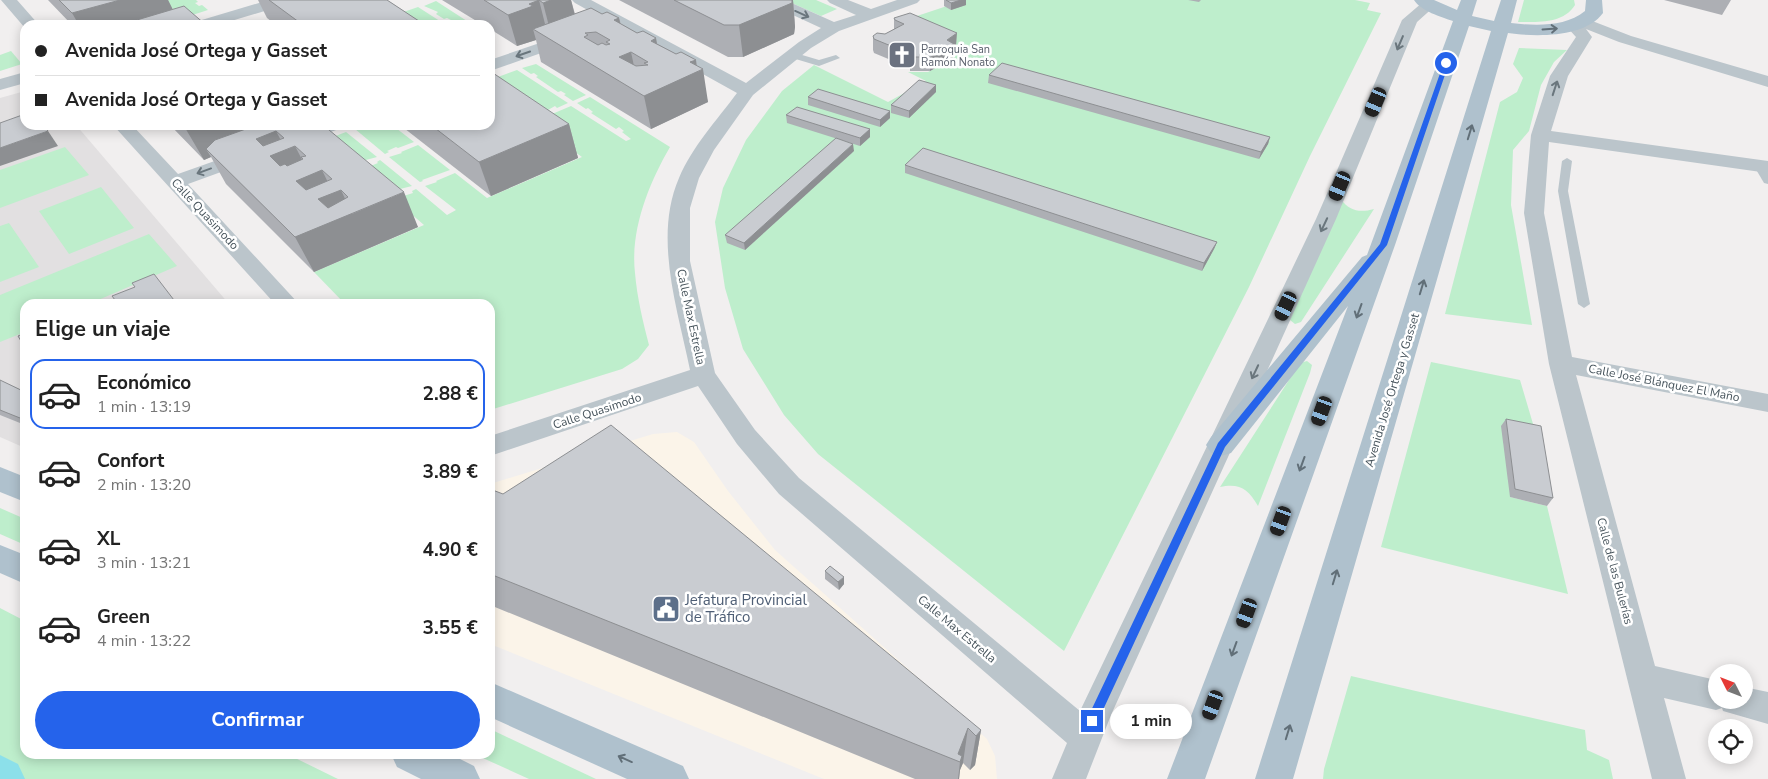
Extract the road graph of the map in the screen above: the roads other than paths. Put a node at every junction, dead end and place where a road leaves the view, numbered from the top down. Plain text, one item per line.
1 (9, 0) edge
2 (286, 0) edge
3 (580, 0) edge
4 (772, 0) edge
5 (835, 0) edge
6 (912, 0) edge
7 (1509, 0) edge
8 (1594, 0) edge
9 (1423, 1) edge
10 (1465, 9) edge
11 (868, 14) junction
12 (27, 20) edge
13 (218, 20) edge
14 (618, 21) junction
15 (1578, 24) junction
16 (1501, 27) junction
17 (833, 28) junction
18 (596, 29) edge
19 (580, 34) edge
20 (792, 55) junction
21 (836, 58) dead end
22 (495, 64) edge
23 (20, 79) edge
24 (1768, 82) edge
25 (0, 85) edge
26 (747, 91) junction
27 (127, 130) edge
28 (318, 130) edge
29 (1540, 135) junction
30 (1567, 161) dead end
31 (1765, 171) edge
32 (175, 182) junction
33 (1383, 245) junction
34 (283, 299) edge
35 (1584, 304) dead end
36 (1561, 364) junction
37 (703, 375) junction
38 (1768, 402) edge
39 (495, 444) edge
40 (1221, 445) junction
41 (0, 479) edge
42 (20, 488) edge
43 (0, 558) edge
44 (20, 568) edge
45 (1644, 678) junction
46 (1708, 694) edge
47 (495, 701) edge
48 (1753, 704) edge
49 (1768, 708) edge
50 (1085, 737) junction
51 (420, 759) edge
52 (461, 779) edge
53 (670, 779) edge
54 (1069, 779) edge
55 (1186, 779) edge
56 (1274, 779) edge
57 (1669, 779) edge

1 - 12 street
2 - 13 street
3 - 14 street
4 -> 17 street
5 - 11 street
6 - 11 street, Calle Max Estrella
7 - 16 main road, Avenida José Ortega y Gasset
8 - 15 main road
9 - 10 main road
9 -> 40 street
10 - 16 main road
10 - 33 main road
11 - 17 street, Calle Max Estrella
14 - 18 street
14 - 26 street
16 -> 15 main road
15 - 24 street
29 -> 15 street, Calle de las Bulerías
56 -> 16 main road, Avenida José Ortega y Gasset
17 - 20 street, Calle Max Estrella
19 -> 22 street
20 - 21 lane
20 - 26 street, Calle Max Estrella
23 - 25 street
26 - 37 street, Calle Max Estrella
27 - 32 street, Calle Quasimodo
28 -> 32 street
29 - 31 street
29 - 36 street, Calle de las Bulerías
30 - 35 lane
32 - 34 street, Calle Quasimodo
33 - 40 main road
33 -> 55 main road
36 - 38 street, Calle José Blánquez El Maño
36 - 45 street, Calle de las Bulerías
37 - 39 street, Calle Quasimodo
37 - 50 street, Calle Max Estrella
40 - 50 street
41 - 42 main road
43 - 44 main road
45 - 46 street
45 - 57 street, Calle de las Bulerías
53 -> 47 main road
48 - 49 street
50 - 54 street
51 - 52 main road

